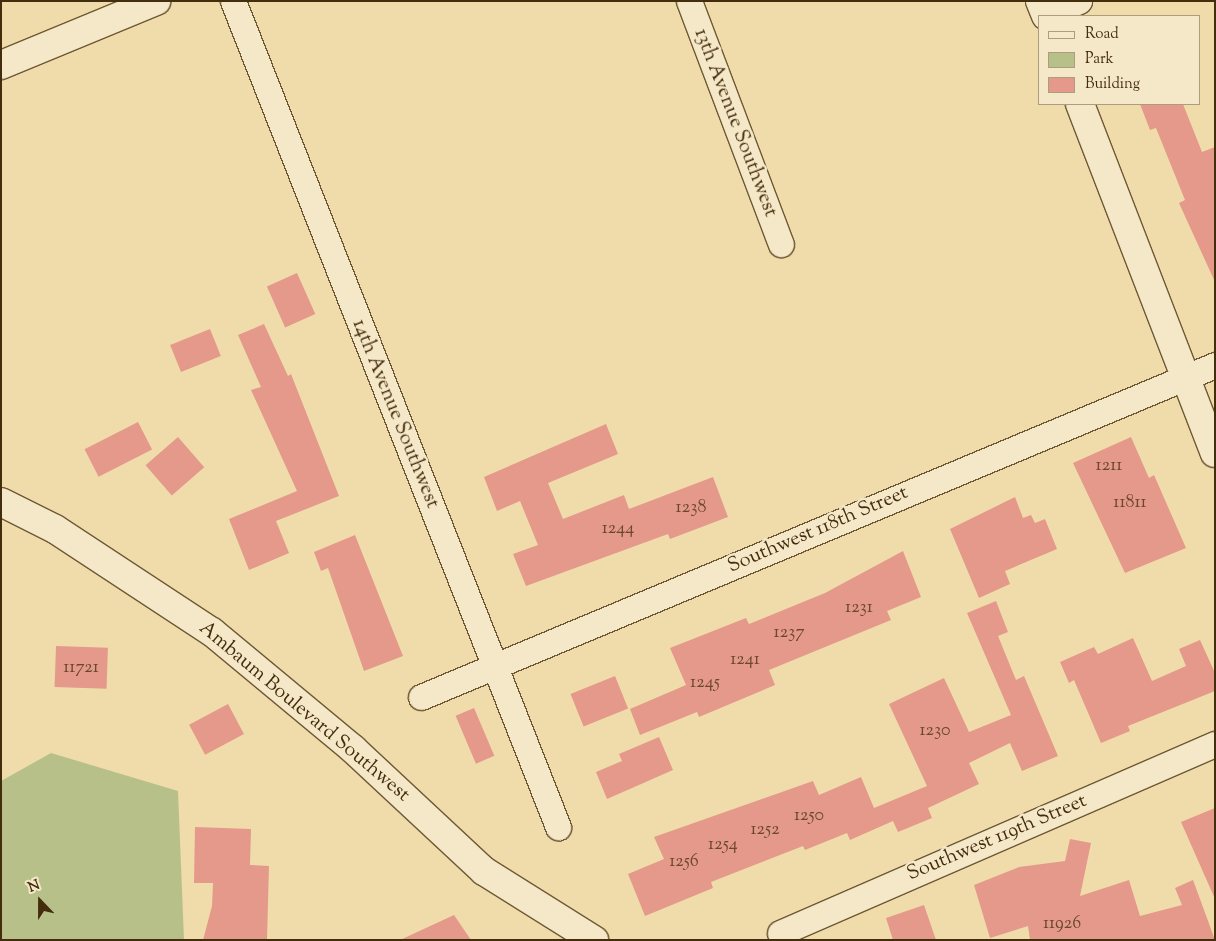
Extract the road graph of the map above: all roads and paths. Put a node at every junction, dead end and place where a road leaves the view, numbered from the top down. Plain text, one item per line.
1 (156, 1) edge
2 (233, 1) edge
3 (689, 1) edge
4 (1079, 1) edge
5 (1044, 11) edge
6 (1, 65) edge
7 (1080, 105) edge
8 (781, 244) dead end
9 (1215, 364) edge
10 (1184, 378) junction
11 (1208, 420) edge
12 (1215, 453) edge
13 (1, 502) edge
14 (492, 665) junction
15 (421, 697) dead end
16 (1215, 744) edge
17 (558, 827) dead end
18 (780, 932) dead end
19 (594, 940) edge

1 - 6 main road
2 - 14 street, 14th Avenue Southwest
3 - 8 street, 13th Avenue Southwest
4 - 5 street
7 - 10 main road
9 - 10 street, Southwest 118th Street
10 - 11 main road
10 - 14 street, Southwest 118th Street
11 - 12 main road
13 - 19 main road, Ambaum Boulevard Southwest
14 - 15 street, Southwest 118th Street
14 - 17 street, 14th Avenue Southwest
16 - 18 street, Southwest 119th Street

